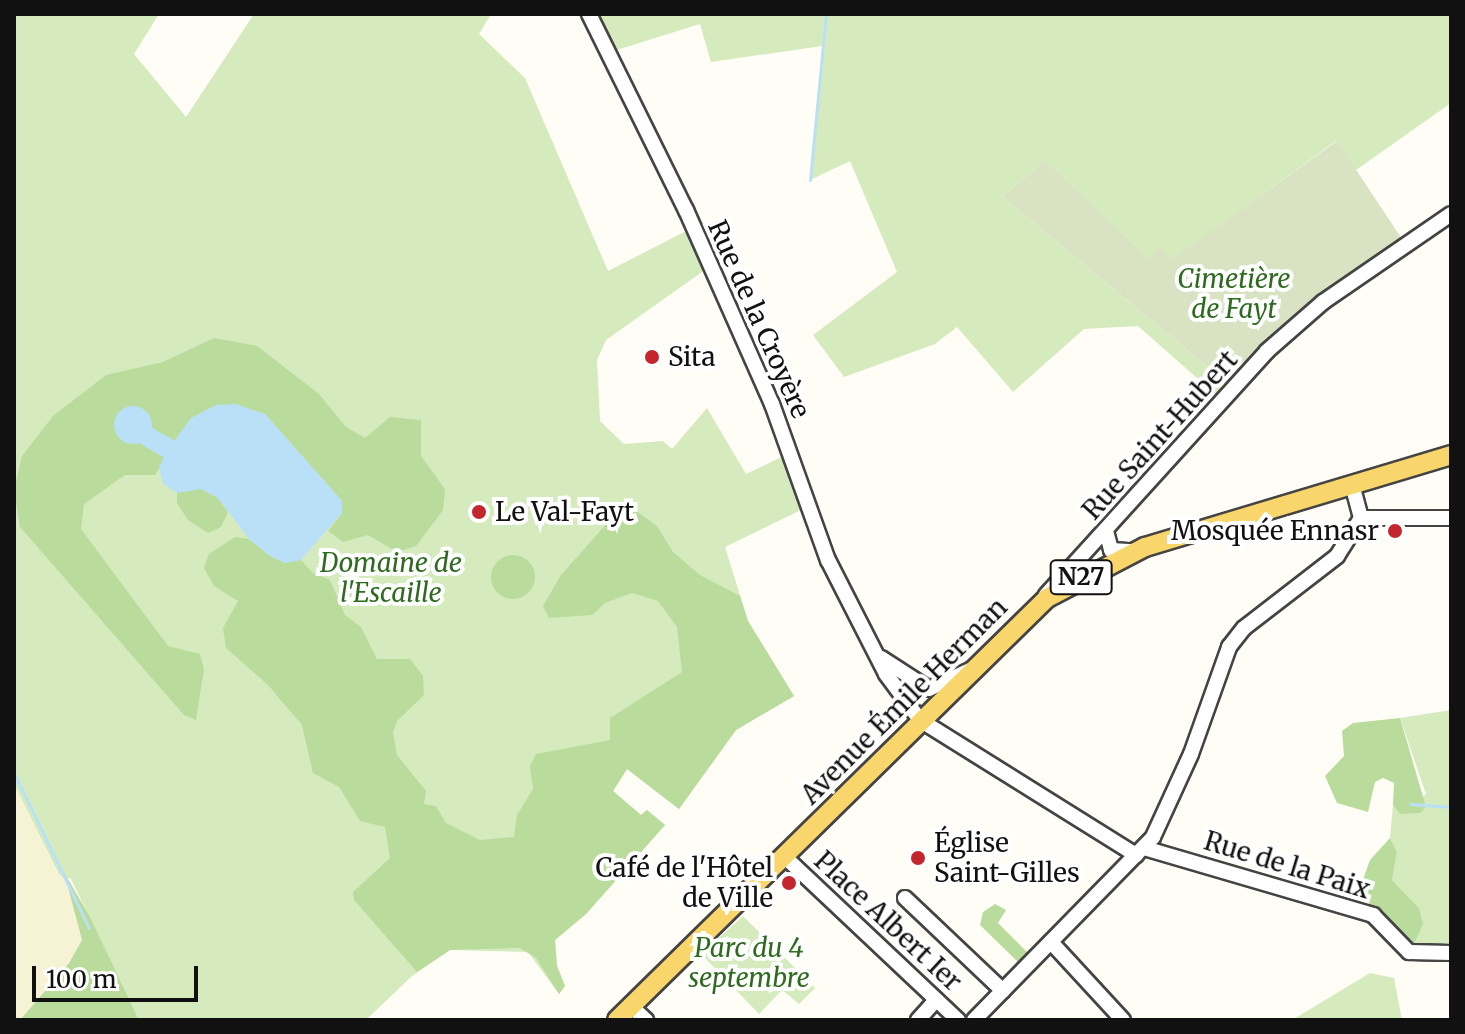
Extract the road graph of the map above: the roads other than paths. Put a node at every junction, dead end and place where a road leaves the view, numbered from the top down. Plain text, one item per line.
1 (589, 14) edge
2 (1451, 214) edge
3 (1451, 455) edge
4 (1352, 485) junction
5 (1361, 518) junction
6 (1451, 518) edge
7 (1105, 536) junction
8 (1145, 547) junction
9 (1086, 570) junction
10 (871, 649) junction
11 (970, 670) junction
12 (920, 720) junction
13 (1140, 851) junction
14 (785, 857) junction
15 (905, 898) dead end
16 (1051, 942) junction
17 (1451, 953) edge
18 (1003, 991) junction
19 (936, 1000) junction
20 (631, 1006) junction
21 (617, 1020) edge
22 (646, 1020) edge
23 (918, 1020) edge
24 (958, 1020) edge
25 (974, 1020) edge
26 (1123, 1020) edge

1 - 10 street, Rue de la Croyère
2 - 7 street, Rue Saint-Hubert
3 - 4 main road, N27
4 - 5 street
4 - 8 main road, Avenue Émile Herman / N27
5 - 6 street
5 - 13 street
7 - 8 street
7 - 9 street, Rue Saint-Hubert
8 - 9 main road, Avenue Émile Herman / N27
9 - 11 main road, Avenue Émile Herman / N27
10 - 11 street
10 - 12 street, Rue de la Croyère
11 - 12 main road, Avenue Émile Herman / N27
12 - 13 street, Rue de la Paix
12 - 14 main road, Avenue Émile Herman / N27
13 - 16 street
13 - 17 street, Rue de la Paix
14 - 19 street, Place Albert Ier
14 - 20 main road, Avenue Émile Herman / N27
15 - 18 street, Place Albert Ier
16 - 18 street
16 - 26 street
18 - 25 street
19 - 23 street
19 - 24 street, Place Albert Ier
20 - 21 main road, Avenue Émile Herman / N27
20 - 22 street

